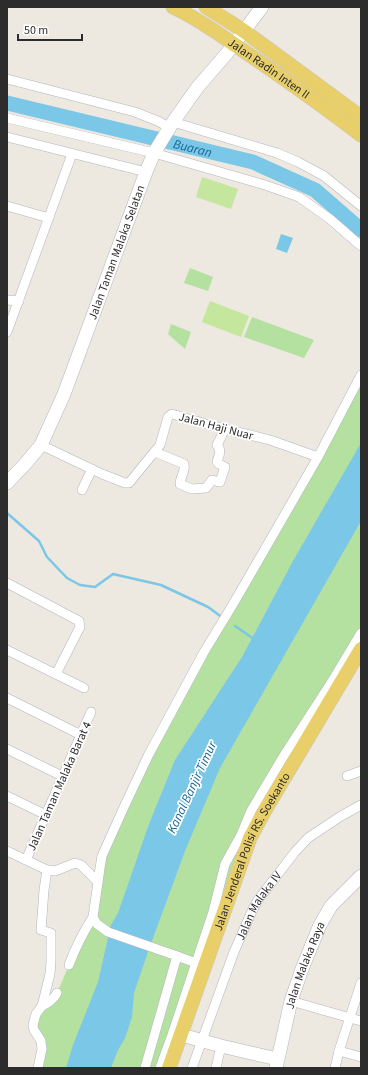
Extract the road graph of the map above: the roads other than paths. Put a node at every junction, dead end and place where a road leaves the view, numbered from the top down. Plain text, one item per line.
1 (173, 7) edge
2 (206, 7) edge
3 (262, 7) edge
4 (244, 31) junction
5 (234, 45) junction
6 (7, 79) edge
7 (361, 117) edge
8 (7, 118) edge
9 (170, 127) junction
10 (361, 135) edge
11 (7, 137) edge
12 (157, 149) junction
13 (72, 154) junction
14 (146, 172) junction
15 (7, 206) edge
16 (361, 206) edge
17 (49, 218) junction
18 (361, 246) edge
19 (7, 300) edge
20 (19, 301) junction
21 (7, 332) edge
22 (361, 375) edge
23 (224, 429) junction
24 (41, 445) junction
25 (155, 452) junction
26 (318, 457) junction
27 (92, 469) junction
28 (9, 478) edge
29 (82, 490) dead end
30 (7, 582) edge
31 (361, 633) edge
32 (361, 648) edge
33 (7, 650) edge
34 (361, 664) edge
35 (56, 674) junction
36 (84, 688) dead end
37 (7, 698) edge
38 (91, 712) dead end
39 (81, 735) junction
40 (7, 749) edge
41 (361, 770) edge
42 (62, 776) junction
43 (347, 776) dead end
44 (7, 796) edge
45 (361, 805) edge
46 (46, 815) junction
47 (7, 851) edge
48 (26, 860) junction
49 (47, 870) junction
50 (361, 876) edge
51 (98, 882) junction
52 (93, 917) junction
53 (177, 956) junction
54 (196, 963) junction
55 (69, 965) dead end
56 (361, 983) edge
57 (57, 994) dead end
58 (291, 1001) junction
59 (42, 1006) junction
60 (350, 1018) junction
61 (361, 1021) edge
62 (195, 1039) junction
63 (221, 1046) junction
64 (339, 1051) junction
65 (361, 1057) edge
66 (276, 1063) edge
67 (38, 1068) edge
68 (145, 1068) edge
69 (160, 1068) edge
70 (169, 1068) edge
71 (178, 1068) edge
72 (192, 1068) edge
73 (216, 1068) edge
74 (335, 1068) edge

1 - 5 main road, Jalan Radin Inten II
2 - 4 main road, Jalan Radin Inten II
3 - 4 street, Jalan Taman Malaka Selatan
4 - 5 street, Jalan Taman Malaka Selatan
4 - 7 main road, Jalan Radin Inten II
5 - 9 street, Jalan Taman Malaka Selatan
5 - 10 main road, Jalan Radin Inten II
6 - 9 street
8 - 12 street
9 - 12 street, Jalan Taman Malaka Selatan
9 - 16 street
11 - 13 street
12 - 14 street, Jalan Taman Malaka Selatan
12 - 18 street
13 - 14 street
13 - 17 street
14 - 24 street, Jalan Taman Malaka Selatan
15 - 17 street
17 - 20 street
19 - 20 street
20 - 21 street
22 - 26 street
23 - 25 street, Jalan Haji Nuar
23 - 25 street
23 - 26 street, Jalan Haji Nuar
24 - 27 street, Jalan Haji Nuar
24 - 28 street, Jalan Taman Malaka Selatan
25 - 27 street, Jalan Haji Nuar
26 - 51 street
27 - 29 street
30 - 35 street
31 - 54 street
32 - 70 main road, Jalan Jenderal Polisi RS. Soekanto
33 - 35 street
34 - 62 main road, Jalan Jenderal Polisi RS. Soekanto
35 - 36 street
37 - 39 street
38 - 39 street, Jalan Taman Malaka Barat 4
39 - 42 street, Jalan Taman Malaka Barat 4
40 - 42 street
41 - 43 street
42 - 46 street, Jalan Taman Malaka Barat 4
44 - 46 street
45 - 62 street, Jalan Malaka IV
46 - 48 street, Jalan Taman Malaka Barat 4
47 - 48 street
48 - 49 street
49 - 51 street
49 - 59 street
50 - 58 street, Jalan Malaka Raya
51 - 52 street
52 - 53 street
52 - 55 street
53 - 54 street
53 - 68 street
54 - 69 street
56 - 60 street
57 - 59 street
58 - 60 street
58 - 66 street, Jalan Malaka Raya
59 - 67 street
60 - 61 street
60 - 64 street
62 - 63 street
62 - 71 main road, Jalan Jenderal Polisi RS. Soekanto
62 - 72 street, Jalan Malaka IV
63 - 66 street
63 - 73 street
64 - 65 street
64 - 74 street

